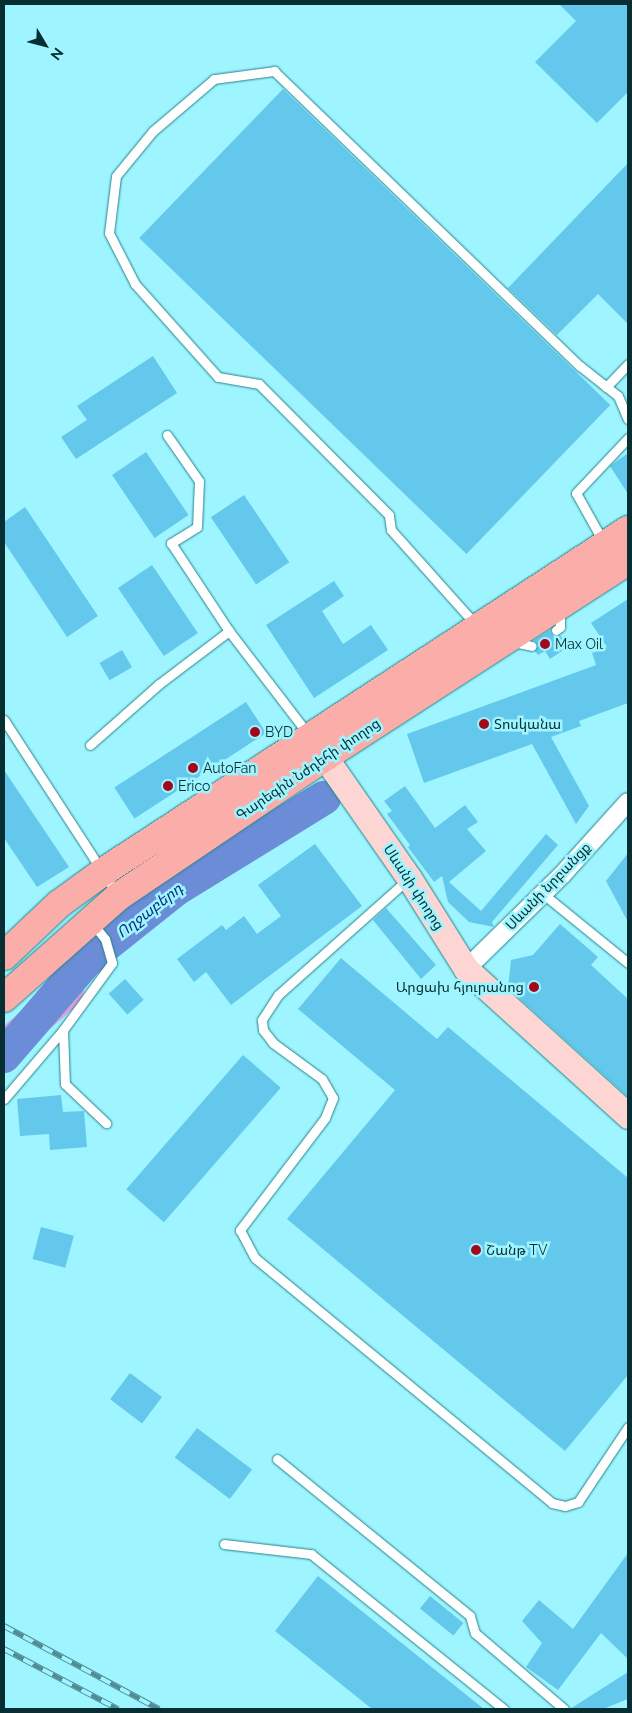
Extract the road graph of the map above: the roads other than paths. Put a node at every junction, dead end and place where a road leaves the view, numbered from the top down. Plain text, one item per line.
1 (628, 364) edge
2 (606, 387) junction
3 (628, 419) edge
4 (167, 435) dead end
5 (628, 438) edge
6 (628, 530) edge
7 (605, 545) junction
8 (628, 561) edge
9 (478, 627) junction
10 (229, 631) junction
11 (506, 640) junction
12 (532, 646) dead end
13 (5, 727) edge
14 (90, 746) dead end
15 (317, 746) junction
16 (628, 802) edge
17 (103, 872) junction
18 (409, 878) junction
19 (542, 893) junction
20 (118, 896) junction
21 (97, 929) junction
22 (4, 956) edge
23 (628, 963) edge
24 (466, 969) junction
25 (4, 998) edge
26 (63, 1030) junction
27 (4, 1099) edge
28 (628, 1116) edge
29 (106, 1123) dead end
30 (628, 1427) edge
31 (277, 1459) dead end
32 (224, 1544) dead end
33 (504, 1709) edge
34 (564, 1709) edge

1 - 2 lane
2 - 3 lane
2 - 9 lane
4 - 10 lane, Սևանի փողոց
5 - 7 lane
6 - 7 main road, Գարեգին Նժդեհի փողոց
7 - 9 main road, Գարեգին Նժդեհի փողոց
8 - 11 main road, Գարեգին Նժդեհի փողոց
9 - 15 main road, Գարեգին Նժդեհի փողոց
10 - 14 lane
10 - 15 lane, Սևանի փողոց
11 - 12 lane
11 - 15 main road, Գարեգին Նժդեհի փողոց
13 - 17 lane
15 - 17 main road, Գարեգին Նժդեհի փողոց
15 - 18 street, Սևանի փողոց
15 - 20 main road, Գարեգին Նժդեհի փողոց
16 - 19 street, Սևանի նրբանցք
17 - 20 lane
17 - 22 main road, Գարեգին Նժդեհի փողոց
18 - 24 street, Սևանի փողոց
18 - 30 lane
19 - 23 lane
19 - 24 street, Սևանի նրբանցք
20 - 21 main road, Գարեգին Նժդեհի փողոց
21 - 25 main road, Գարեգին Նժդեհի փողոց
21 - 26 lane
24 - 28 street, Սևանի փողոց
26 - 27 lane
26 - 29 lane
31 - 34 lane
32 - 33 lane

